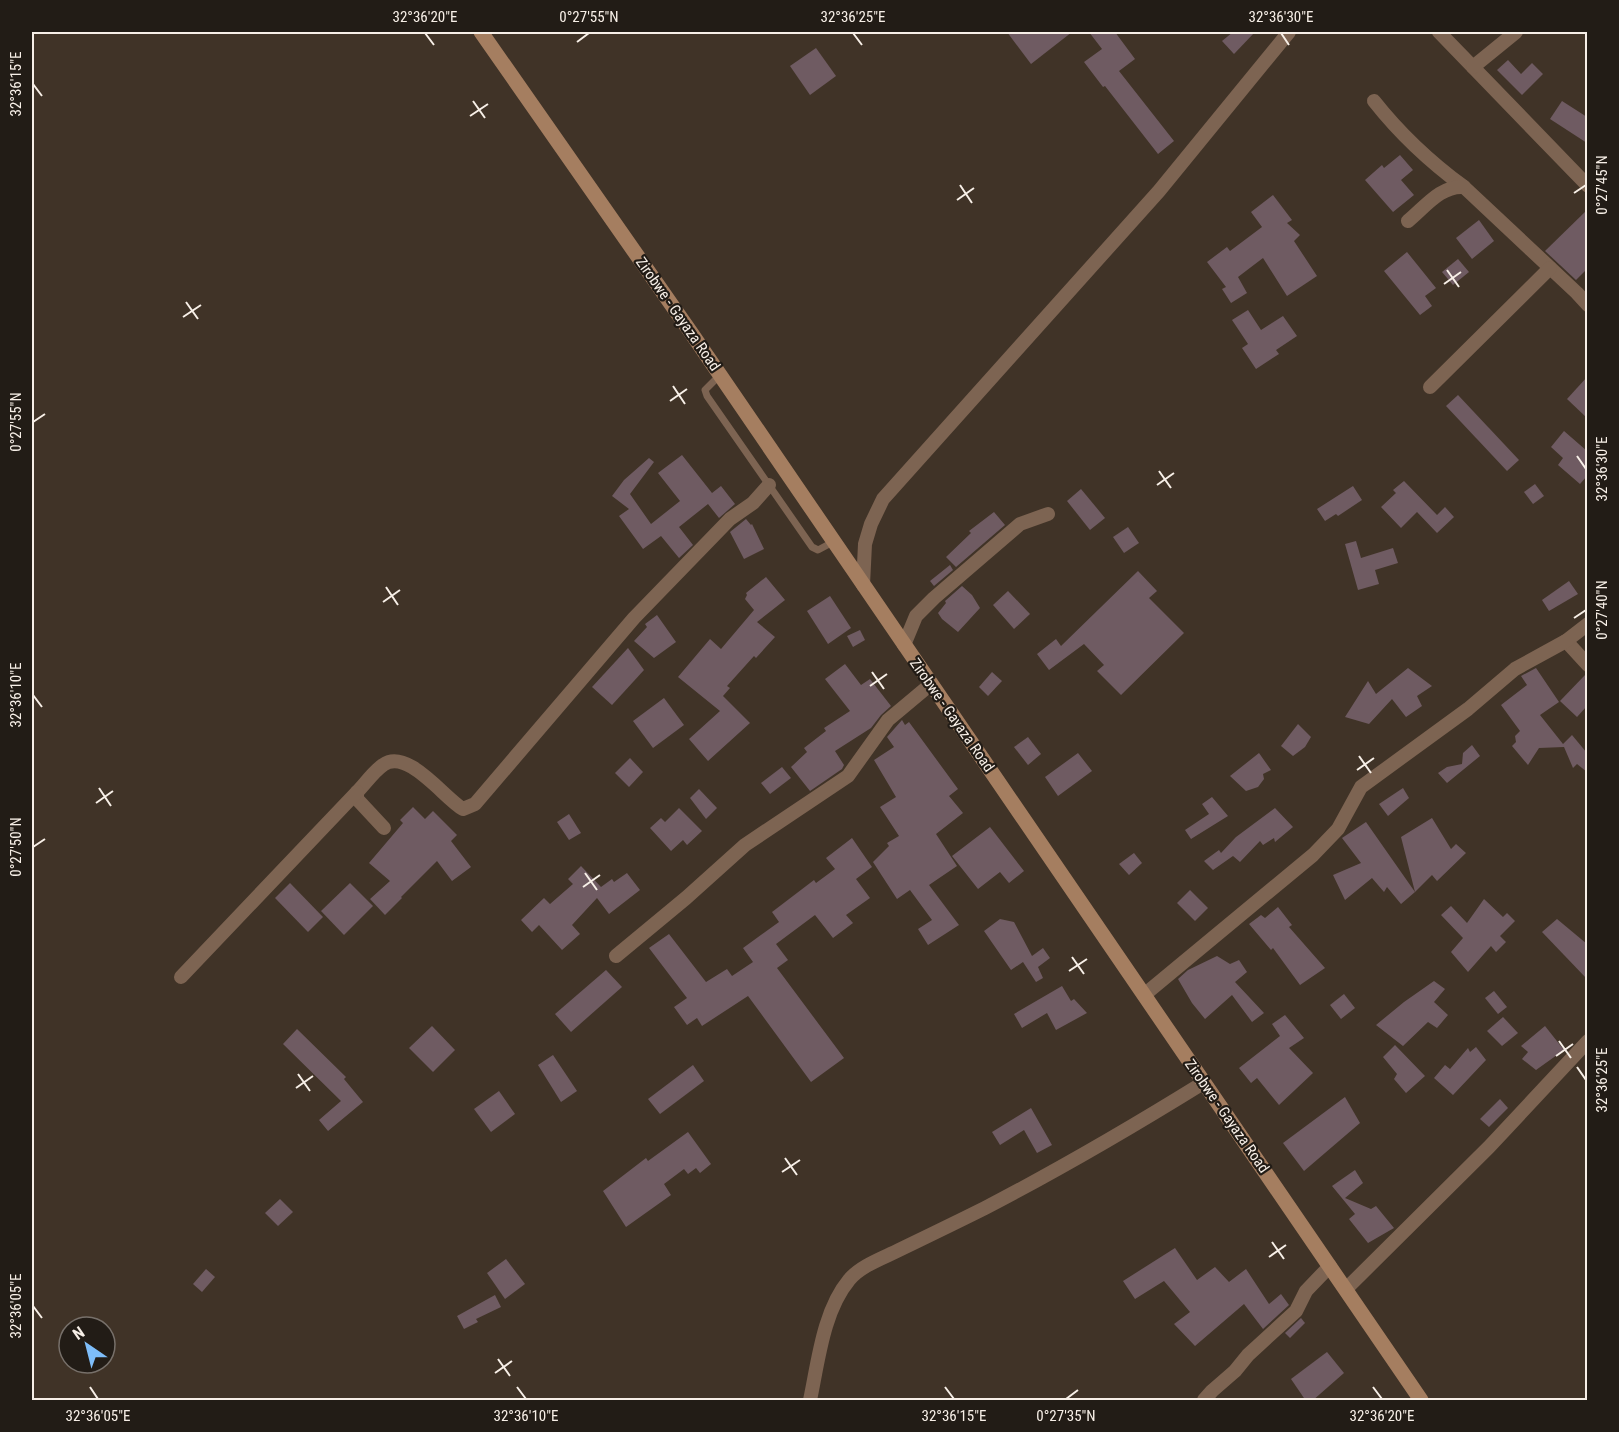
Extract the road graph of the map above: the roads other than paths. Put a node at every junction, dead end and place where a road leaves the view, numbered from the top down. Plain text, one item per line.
1 (481, 32) edge
2 (1289, 32) edge
3 (1439, 32) edge
4 (1516, 32) edge
5 (1473, 67) junction
6 (1374, 101) dead end
7 (1587, 186) edge
8 (1464, 187) junction
9 (1408, 221) dead end
10 (1551, 268) junction
11 (1587, 305) edge
12 (720, 375) junction
13 (1430, 387) dead end
14 (769, 485) junction
15 (1048, 514) dead end
16 (833, 542) junction
17 (862, 585) junction
18 (1587, 624) edge
19 (1566, 641) junction
20 (904, 645) junction
21 (1587, 665) edge
22 (931, 684) junction
23 (357, 792) junction
24 (384, 828) dead end
25 (616, 956) dead end
26 (181, 977) dead end
27 (1144, 995) junction
28 (1587, 1041) edge
29 (1203, 1083) junction
30 (1330, 1266) junction
31 (1346, 1289) junction
32 (810, 1401) edge
33 (1204, 1401) edge
34 (1421, 1401) edge

1 - 12 street, Zirobwe - Gayaza Road
2 - 17 street
3 - 5 street
4 - 5 street
5 - 7 street
6 - 8 street
8 - 9 street
8 - 10 street
10 - 11 street
10 - 13 street
12 - 14 lane
12 - 16 street, Zirobwe - Gayaza Road
14 - 16 lane
14 - 23 street
15 - 20 street
16 - 17 street, Zirobwe - Gayaza Road
17 - 20 street, Zirobwe - Gayaza Road
18 - 19 street
19 - 21 street
19 - 27 street
20 - 22 street, Zirobwe - Gayaza Road
22 - 25 street
22 - 27 street, Zirobwe - Gayaza Road
23 - 24 street
23 - 26 street
27 - 29 street, Zirobwe - Gayaza Road
28 - 31 street
29 - 30 street, Zirobwe - Gayaza Road
29 - 32 street
30 - 31 street, Zirobwe - Gayaza Road
30 - 33 street
31 - 34 street, Zirobwe - Gayaza Road

